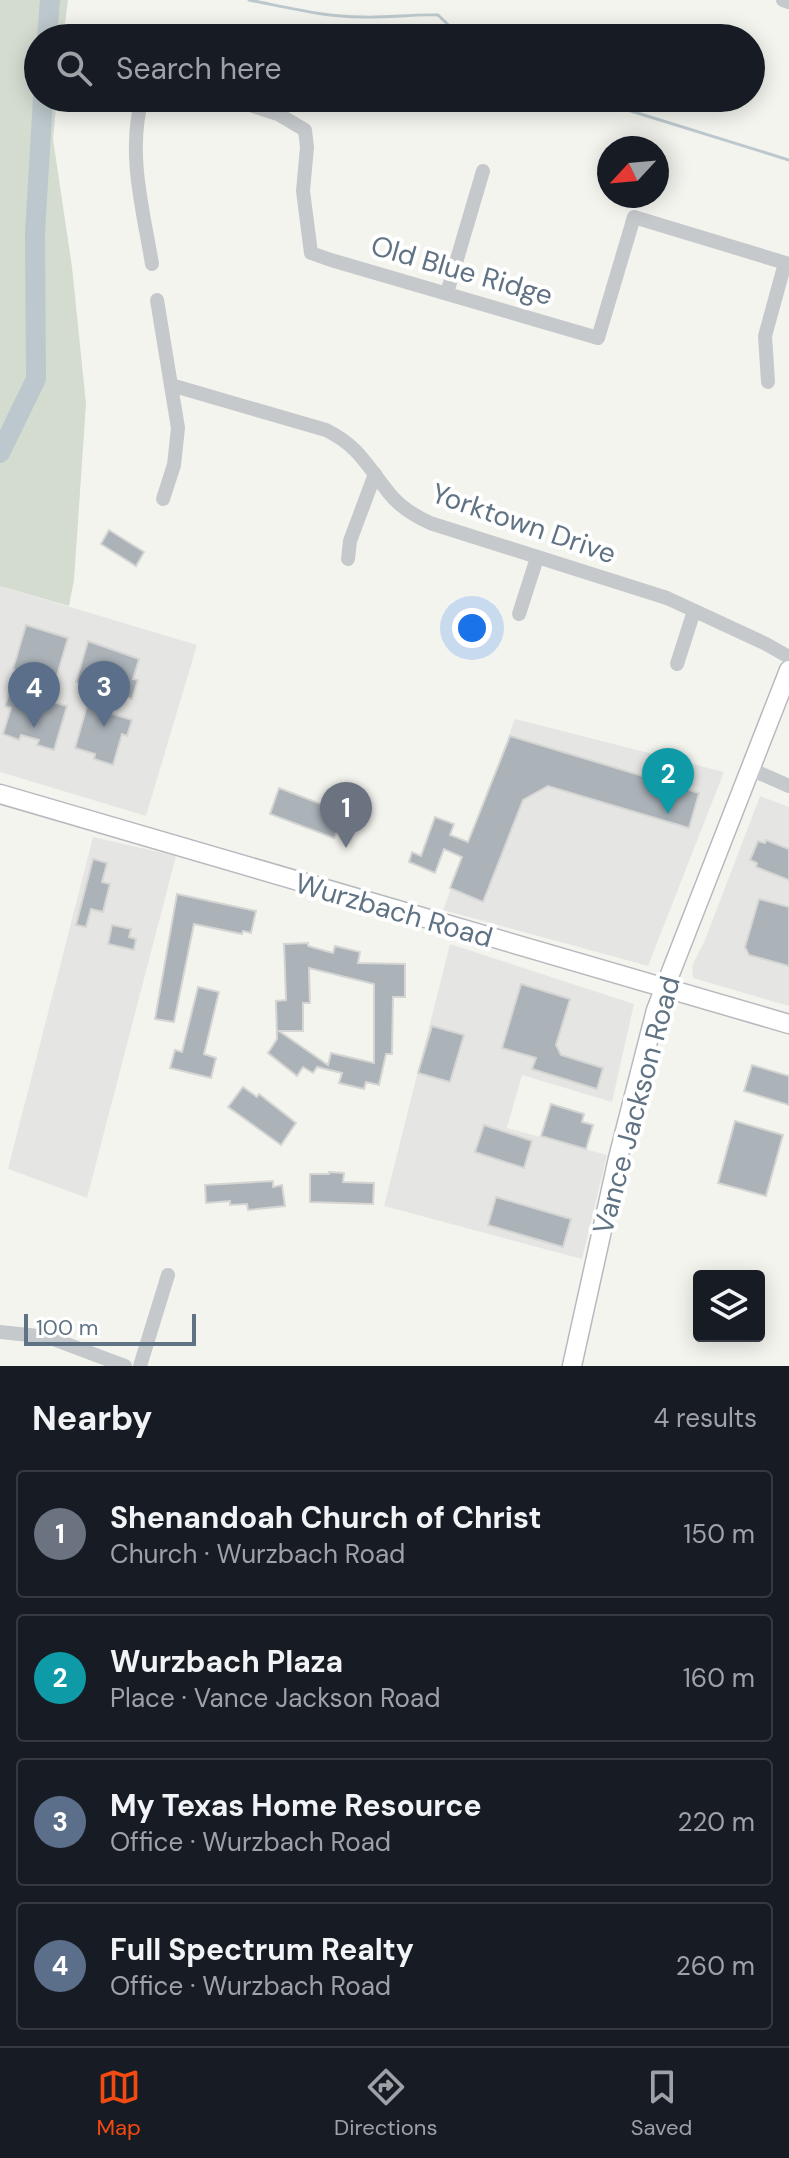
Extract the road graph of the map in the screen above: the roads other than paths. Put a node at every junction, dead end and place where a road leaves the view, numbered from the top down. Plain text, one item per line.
1 (138, 112) edge
2 (272, 112) edge
3 (483, 171) dead end
4 (152, 264) dead end
5 (787, 264) edge
6 (447, 293) junction
7 (157, 300) dead end
8 (768, 382) dead end
9 (171, 385) junction
10 (375, 474) junction
11 (163, 499) dead end
12 (537, 558) junction
13 (348, 559) dead end
14 (694, 611) junction
15 (519, 614) dead end
16 (789, 657) edge
17 (677, 664) dead end
18 (789, 670) edge
19 (750, 769) junction
20 (789, 786) edge
21 (0, 794) edge
22 (663, 989) junction
23 (789, 1024) edge
24 (168, 1275) dead end
25 (0, 1332) edge
26 (125, 1366) edge
27 (140, 1366) edge
28 (572, 1366) edge

1 - 4 street
2 - 6 street, Old Blue Ridge
3 - 6 street
5 - 6 street, Old Blue Ridge
5 - 8 street
7 - 9 street
9 - 10 street, Yorktown Drive
9 - 11 street
10 - 12 street, Yorktown Drive
10 - 13 street
12 - 14 street, Yorktown Drive
12 - 15 street
14 - 16 street, Yorktown Drive
14 - 17 street
18 - 19 main road, Vance Jackson Road
19 - 20 street
19 - 22 main road, Vance Jackson Road
21 - 22 main road, Wurzbach Road
22 - 23 main road, Wurzbach Road
22 - 28 main road, Vance Jackson Road
24 - 27 street
25 - 26 street

